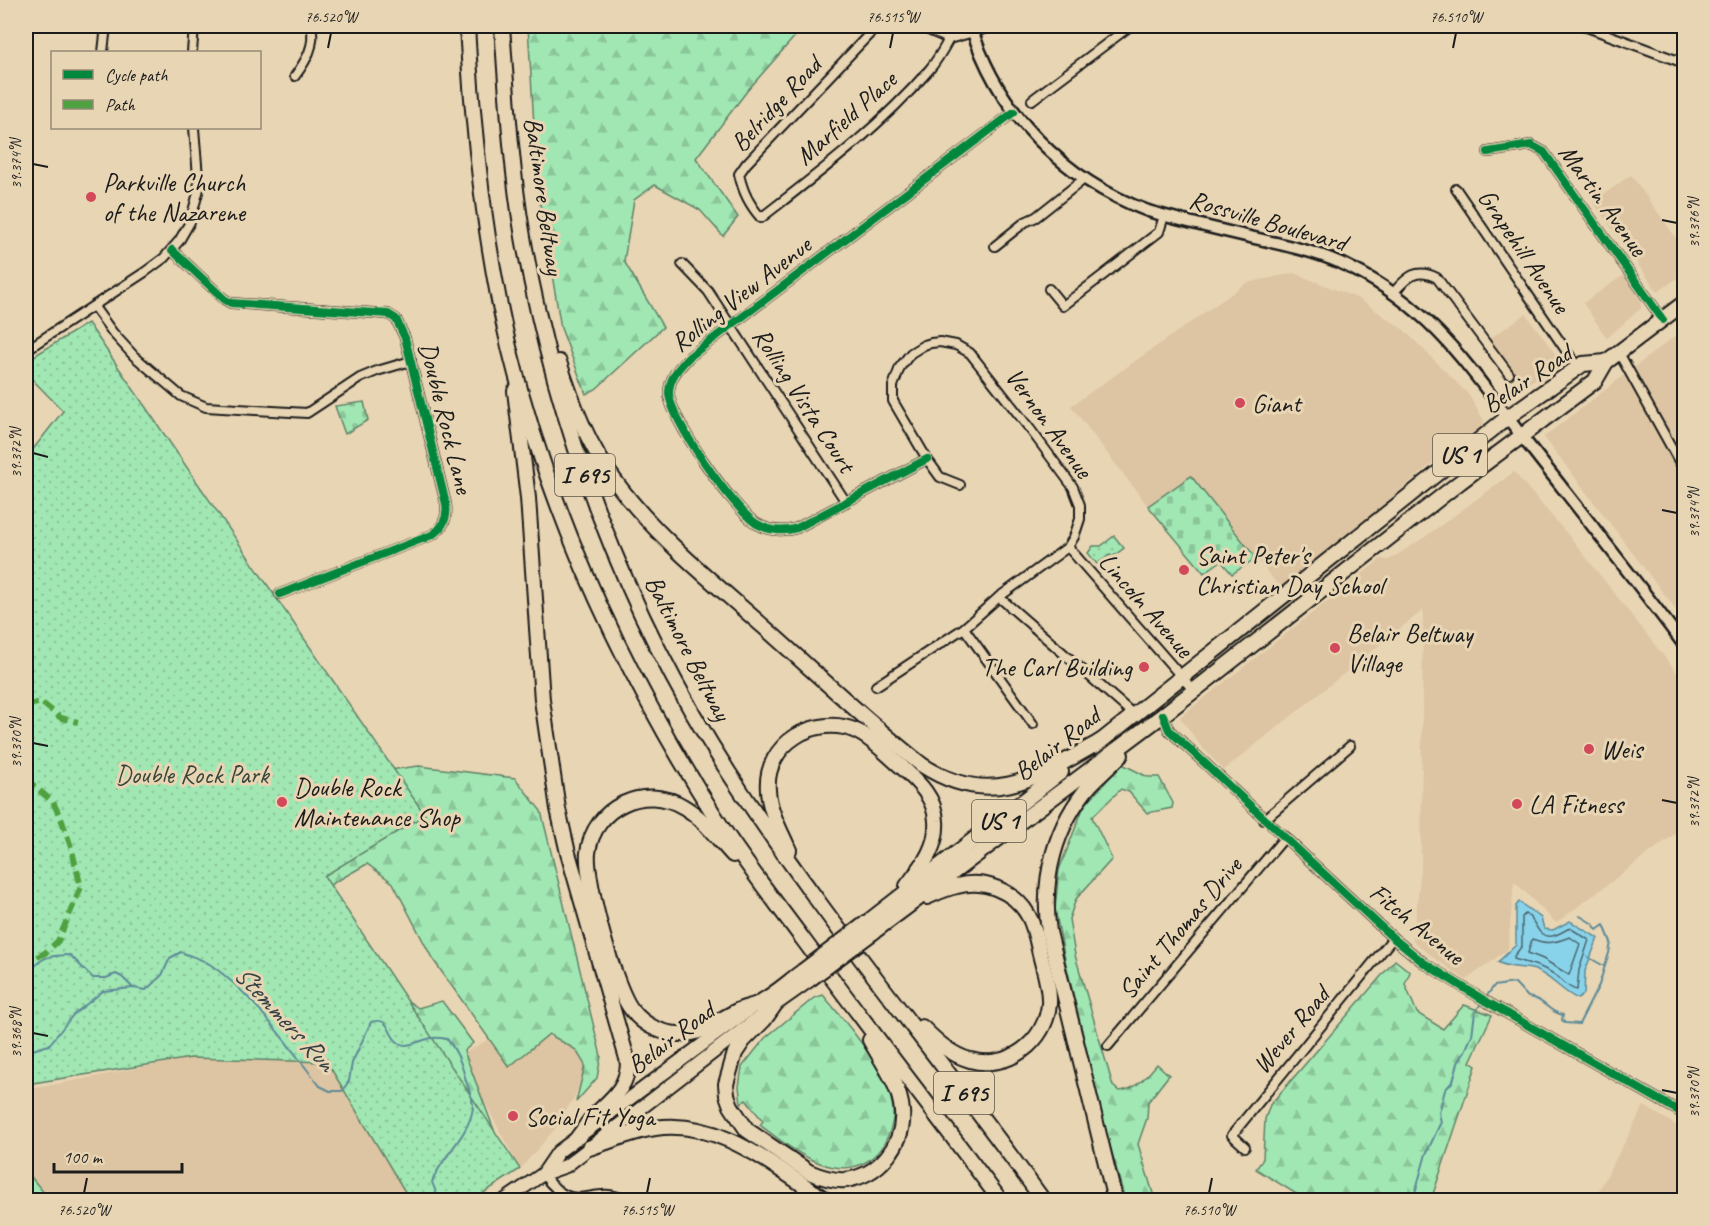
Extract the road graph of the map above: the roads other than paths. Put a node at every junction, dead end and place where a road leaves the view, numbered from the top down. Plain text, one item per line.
1 (106, 26) edge
2 (194, 26) edge
3 (311, 26) edge
4 (467, 26) edge
5 (502, 26) edge
6 (877, 26) edge
7 (919, 26) edge
8 (995, 26) edge
9 (1130, 26) edge
10 (1584, 26) edge
11 (973, 29) edge
12 (949, 39) junction
13 (102, 51) edge
14 (192, 51) edge
15 (1684, 63) edge
16 (295, 76) dead end
17 (1032, 100) dead end
18 (1014, 112) junction
19 (194, 129) edge
20 (1488, 152) dead end
21 (513, 171) junction
22 (1084, 178) junction
23 (1456, 189) dead end
24 (1164, 216) junction
25 (761, 218) joint
26 (995, 246) dead end
27 (172, 250) junction
28 (682, 264) dead end
29 (1049, 289) dead end
30 (1394, 292) junction
31 (1684, 303) edge
32 (94, 307) junction
33 (1663, 320) junction
34 (732, 327) junction
35 (510, 347) junction
36 (26, 350) edge
37 (1619, 353) junction
38 (411, 361) junction
39 (1606, 362) junction
40 (1578, 368) junction
41 (1509, 374) dead end
42 (1508, 417) junction
43 (1522, 436) junction
44 (927, 459) junction
45 (1684, 470) edge
46 (960, 485) dead end
47 (846, 502) junction
48 (1068, 547) junction
49 (280, 594) dead end
50 (999, 597) junction
51 (964, 628) junction
52 (1684, 645) edge
53 (1181, 677) junction
54 (876, 686) dead end
55 (1194, 691) junction
56 (1134, 715) junction
57 (1163, 715) junction
58 (1033, 724) dead end
59 (1101, 741) junction
60 (1350, 746) dead end
61 (1264, 820) junction
62 (1285, 837) junction
63 (801, 877) junction
64 (774, 901) junction
65 (904, 902) junction
66 (1394, 938) junction
67 (806, 975) junction
68 (882, 989) junction
69 (847, 999) junction
70 (756, 1004) junction
71 (776, 1004) junction
72 (1108, 1046) dead end
73 (1684, 1114) edge
74 (578, 1137) junction
75 (1245, 1147) dead end
76 (589, 1148) junction
77 (543, 1174) junction
78 (505, 1200) edge
79 (625, 1200) edge
80 (826, 1200) edge
81 (1000, 1200) edge
82 (1043, 1200) edge
83 (1115, 1200) edge

1 - 13 street
2 - 14 street
3 - 16 street
4 - 35 highway, I 695
5 - 21 highway, Baltimore Beltway / I 695
6 - 25 street, Belridge Road
7 - 12 street
8 - 11 street
9 - 17 street
10 - 15 street
11 - 12 street
11 - 18 main road, Rossville Boulevard
12 - 25 street, Marfield Place
18 - 22 main road, Rossville Boulevard
18 - 34 street, Rolling View Avenue
19 - 27 street
20 - 33 street, Martin Avenue
21 - 59 highway
21 - 63 highway, Baltimore Beltway / I 695
22 - 24 main road, Rossville Boulevard
22 - 26 street
23 - 40 street, Grapehill Avenue
24 - 29 street
24 - 30 main road, Rossville Boulevard
27 - 32 street
27 - 38 street, Double Rock Lane
28 - 34 street, Rolling Vista Court
30 - 41 street
30 - 42 main road, Rossville Boulevard
31 - 33 highway, Belair Road / US 1
32 - 36 street
32 - 38 street
33 - 37 highway, Belair Road / US 1
34 - 47 street, Rolling Vista Court
34 - 47 street, Rolling View Avenue
35 - 64 highway, I 695
35 - 74 highway
37 - 39 highway, Belair Road / US 1
37 - 45 street
38 - 49 street, Double Rock Lane
39 - 40 highway, Belair Road / US 1
39 - 43 highway, Belair Road / US 1
40 - 42 highway, Belair Road / US 1
42 - 43 main road, Rossville Boulevard
42 - 53 highway, Belair Road / US 1
43 - 52 main road, Rossville Boulevard
43 - 55 highway, Belair Road / US 1
44 - 46 street, Vernon Avenue
44 - 47 street, Rolling View Avenue
44 - 48 street, Vernon Avenue
48 - 50 street
48 - 53 street, Lincoln Avenue
50 - 51 street
50 - 56 street
51 - 54 street
51 - 58 street
53 - 55 street, Lincoln Avenue
53 - 56 highway, Belair Road / US 1
55 - 57 highway, Belair Road / US 1
56 - 59 highway, Belair Road / US 1
57 - 61 street, Fitch Avenue
57 - 65 highway, Belair Road / US 1
57 - 83 highway
59 - 65 highway, Belair Road / US 1
60 - 61 street
61 - 62 street, Fitch Avenue
62 - 66 street, Fitch Avenue
62 - 72 street, Saint Thomas Drive
63 - 65 highway
63 - 68 highway, Baltimore Beltway / I 695
64 - 69 highway, I 695
64 - 70 highway
65 - 67 highway, Belair Road / US 1, bridge
65 - 68 highway
66 - 73 street, Fitch Avenue
66 - 75 street, Wever Road
67 - 70 highway, Belair Road / US 1
67 - 71 highway, Belair Road / US 1
68 - 82 highway, Baltimore Beltway / I 695
69 - 71 highway
69 - 81 highway, I 695
70 - 74 main road, Belair Road / US 1
71 - 76 main road, Belair Road / US 1
74 - 77 main road, Belair Road / US 1
76 - 77 main road, Belair Road / US 1
76 - 80 highway
77 - 78 main road, Belair Road / US 1
77 - 79 street

